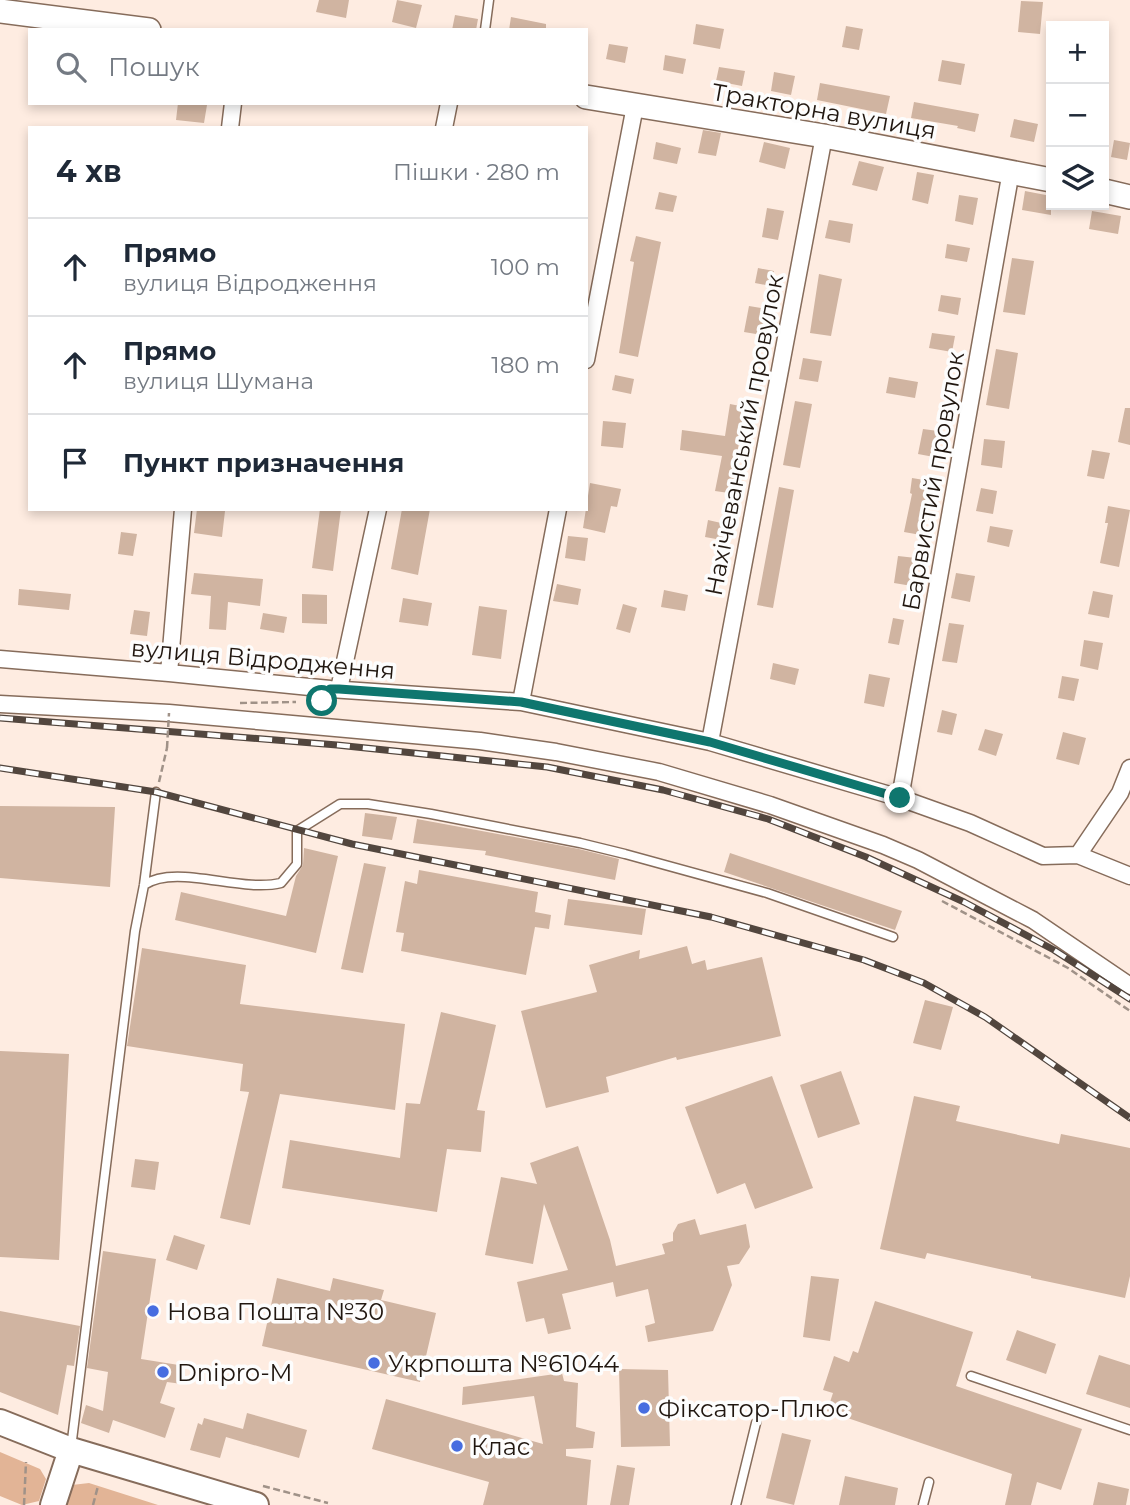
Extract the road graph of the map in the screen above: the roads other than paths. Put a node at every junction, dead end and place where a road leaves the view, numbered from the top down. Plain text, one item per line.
1 (489, 0) edge
2 (0, 11) edge
3 (133, 28) edge
4 (485, 28) edge
5 (588, 97) edge
6 (233, 105) edge
7 (449, 105) edge
8 (635, 106) junction
9 (230, 126) edge
10 (444, 126) edge
11 (824, 136) junction
12 (1011, 171) junction
13 (1046, 179) edge
14 (1109, 192) edge
15 (1130, 197) edge
16 (588, 350) edge
17 (183, 511) edge
18 (378, 511) edge
19 (558, 511) edge
20 (0, 659) edge
21 (169, 673) junction
22 (339, 689) junction
23 (521, 702) junction
24 (0, 704) edge
25 (710, 742) junction
26 (1130, 768) edge
27 (156, 792) road end
28 (900, 798) junction
29 (1077, 855) junction
30 (1130, 876) edge
31 (144, 885) junction
32 (893, 937) dead end
33 (1130, 986) edge
34 (971, 1376) dead end
35 (0, 1422) edge
36 (756, 1423) dead end
37 (1130, 1430) edge
38 (71, 1450) junction
39 (929, 1482) dead end
40 (53, 1505) edge
41 (256, 1505) edge
42 (736, 1505) edge
43 (923, 1505) edge

1 - 4 lane
2 - 3 street
5 - 8 street, Тракторна вулиця
6 - 9 street
7 - 10 street
8 - 11 street, Тракторна вулиця
8 - 16 street
11 - 12 street, Тракторна вулиця
11 - 25 street, Нахічеванський провулок
12 - 13 street, Тракторна вулиця
12 - 28 street, Барвистий провулок
14 - 15 street
17 - 21 street
18 - 22 street
19 - 23 street
20 - 21 street, вулиця Відродження
21 - 22 street, вулиця Відродження
22 - 23 street, вулиця Відродження
23 - 25 street, вулиця Відродження
24 - 33 street
25 - 28 street, вулиця Відродження
26 - 29 street
27 - 31 lane
28 - 29 street, вулиця Відродження
29 - 30 street
31 - 32 lane
31 - 38 lane
34 - 37 lane
35 - 38 main road
36 - 42 lane
38 - 40 main road
38 - 41 main road
39 - 43 lane

